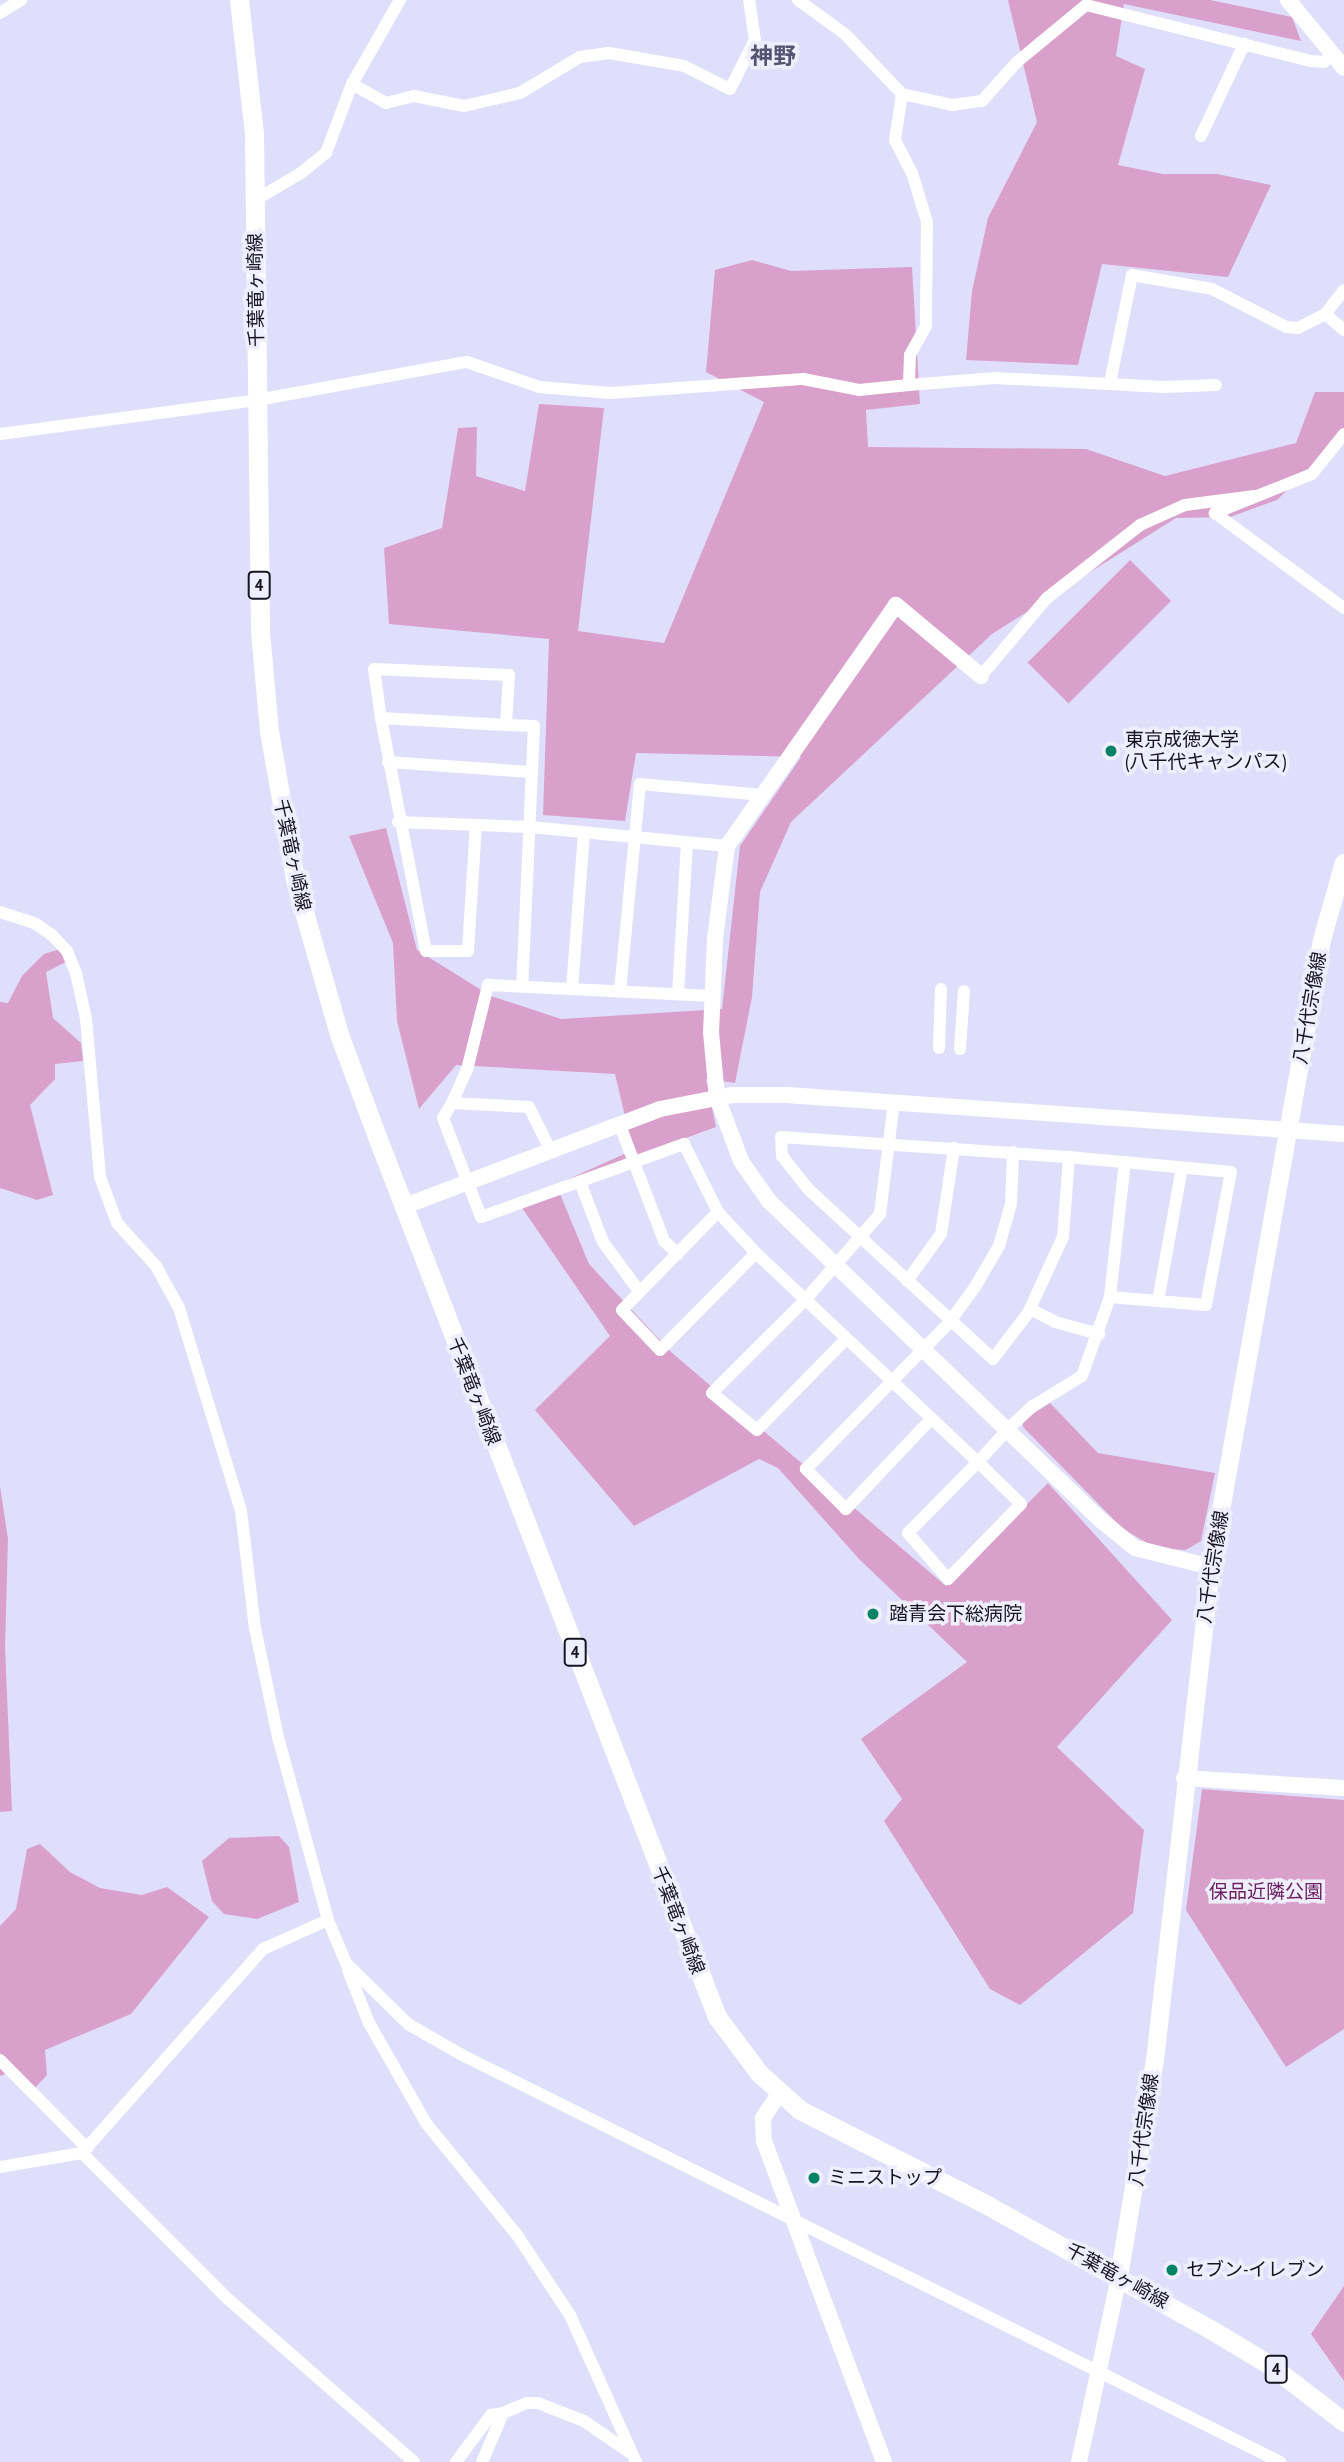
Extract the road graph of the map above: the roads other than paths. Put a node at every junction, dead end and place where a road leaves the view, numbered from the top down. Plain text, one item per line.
1 (21, 0) edge
2 (239, 0) edge
3 (400, 0) edge
4 (750, 0) edge
5 (798, 0) edge
6 (1288, 0) edge
7 (0, 13) edge
8 (1244, 44) junction
9 (1331, 55) junction
10 (1344, 68) edge
11 (352, 84) junction
12 (902, 94) junction
13 (1201, 136) dead end
14 (255, 200) junction
15 (1344, 289) edge
16 (1325, 314) junction
17 (1344, 330) edge
18 (1110, 383) junction
19 (1216, 384) dead end
20 (909, 385) junction
21 (257, 400) junction
22 (0, 434) edge
23 (1344, 434) edge
24 (1254, 496) junction
25 (1344, 608) edge
26 (981, 676) joint
27 (381, 718) junction
28 (506, 725) junction
29 (388, 762) junction
30 (533, 772) junction
31 (764, 795) junction
32 (398, 822) junction
33 (477, 825) junction
34 (530, 827) junction
35 (584, 832) junction
36 (636, 837) junction
37 (687, 842) junction
38 (727, 846) junction
39 (1344, 863) edge
40 (0, 912) edge
41 (522, 986) junction
42 (572, 989) junction
43 (941, 989) dead end
44 (964, 990) dead end
45 (620, 991) junction
46 (678, 994) junction
47 (713, 996) junction
48 (939, 1048) dead end
49 (960, 1049) dead end
50 (717, 1097) junction
51 (894, 1102) junction
52 (452, 1103) junction
53 (619, 1123) junction
54 (1289, 1131) junction
55 (1344, 1134) edge
56 (889, 1143) junction
57 (954, 1148) junction
58 (550, 1149) junction
59 (1013, 1152) junction
60 (1069, 1157) junction
61 (1125, 1162) junction
62 (632, 1163) junction
63 (1182, 1168) junction
64 (468, 1180) junction
65 (580, 1182) junction
66 (405, 1206) junction
67 (718, 1212) junction
68 (862, 1238) junction
69 (678, 1254) junction
70 (756, 1254) junction
71 (838, 1265) junction
72 (907, 1282) junction
73 (639, 1291) junction
74 (1110, 1297) junction
75 (805, 1300) junction
76 (1158, 1301) junction
77 (1030, 1309) junction
78 (949, 1323) junction
79 (1099, 1334) junction
80 (846, 1339) junction
81 (922, 1348) junction
82 (890, 1380) junction
83 (932, 1419) junction
84 (1009, 1428) junction
85 (978, 1462) junction
86 (1211, 1567) junction
87 (1184, 1778) junction
88 (1344, 1788) edge
89 (328, 1920) junction
90 (346, 1963) junction
91 (0, 2060) edge
92 (779, 2094) junction
93 (84, 2151) junction
94 (0, 2167) edge
95 (791, 2216) junction
96 (1119, 2277) junction
97 (1099, 2371) junction
98 (503, 2413) junction
99 (1344, 2421) edge
100 (634, 2459) edge
101 (414, 2462) edge
102 (456, 2462) edge
103 (482, 2462) edge
104 (884, 2462) edge
105 (1079, 2462) edge
106 (1280, 2462) edge

1 - 7 street
2 - 14 main road, 千葉竜ヶ崎線 / 4
3 - 11 street
4 - 11 street
5 - 12 street
6 - 9 street
8 - 9 street
8 - 12 street
8 - 13 street
9 - 10 street
11 - 14 street
12 - 20 street
14 - 21 main road, 千葉竜ヶ崎線 / 4
15 - 16 street
16 - 17 street
16 - 18 street
18 - 19 street
18 - 20 street
20 - 21 street
21 - 22 street
21 - 66 main road, 千葉竜ヶ崎線 / 4
23 - 24 street
24 - 25 street
24 - 26 street
26 - 31 street
27 - 28 street
27 - 28 street
27 - 29 street
28 - 30 street
29 - 30 street
29 - 32 street
30 - 34 street
31 - 36 street
31 - 38 street
32 - 33 street
32 - 33 street
33 - 34 street
34 - 35 street
34 - 41 street
35 - 36 street
35 - 42 street
36 - 37 street
36 - 45 street
37 - 38 street
37 - 46 street
38 - 47 street
39 - 54 main road, 八千代宗像線
40 - 89 street
41 - 42 street
41 - 52 street
42 - 45 street
43 - 48 street
44 - 49 street
45 - 46 street
46 - 47 street
47 - 50 street
50 - 51 street
50 - 53 street
50 - 71 street
51 - 54 street
51 - 56 street
52 - 58 street
52 - 64 street
53 - 58 street
53 - 62 street
54 - 55 street
54 - 86 main road, 八千代宗像線
56 - 57 street
56 - 68 street
56 - 68 street
57 - 59 street
57 - 72 street
58 - 64 street
59 - 60 street
59 - 78 street
60 - 61 street
60 - 77 street
61 - 63 street
61 - 74 street
62 - 65 street
62 - 67 street
62 - 69 street
63 - 76 street
63 - 76 street
64 - 65 street
64 - 66 street
65 - 73 street
66 - 92 main road, 千葉竜ヶ崎線 / 4
67 - 69 street
67 - 70 street
68 - 71 street
68 - 72 street
69 - 73 street
70 - 73 street
70 - 75 street
71 - 75 street
71 - 81 street
72 - 78 street
74 - 76 street
74 - 79 street
75 - 80 street
75 - 80 street
77 - 78 street
77 - 79 street
78 - 81 street
79 - 84 street
80 - 82 street
81 - 82 street
81 - 84 street
82 - 83 street
82 - 83 street
83 - 85 street
84 - 85 street
84 - 86 street
85 - 85 street
86 - 87 main road, 八千代宗像線
87 - 88 street
87 - 96 main road, 八千代宗像線
89 - 90 street
89 - 93 street
90 - 95 street
90 - 100 street
91 - 93 street
92 - 95 street
92 - 96 main road, 千葉竜ヶ崎線 / 4
93 - 94 street
93 - 101 street
95 - 97 street
95 - 104 street
96 - 97 street
96 - 99 main road, 千葉竜ヶ崎線 / 4
97 - 105 street
97 - 106 street
98 - 100 street
98 - 102 street
98 - 103 street

